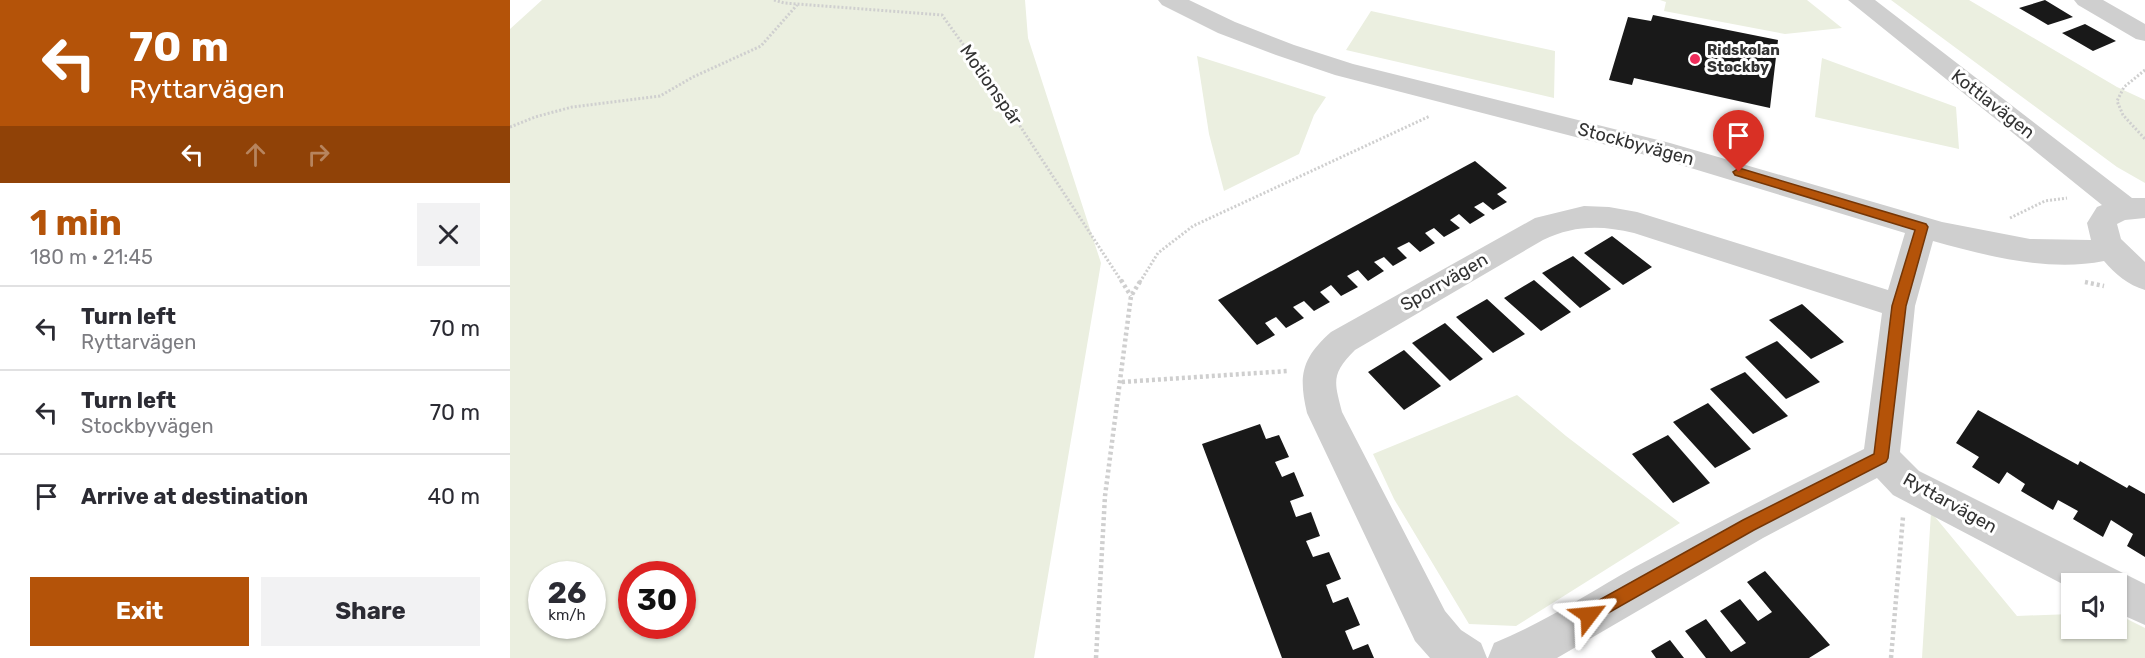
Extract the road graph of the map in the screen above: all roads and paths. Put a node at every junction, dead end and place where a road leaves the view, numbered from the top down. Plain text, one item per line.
1 (774, 0) edge
2 (1170, 0) edge
3 (1860, 0) edge
4 (2097, 3) edge
5 (797, 4) junction
6 (2145, 34) edge
7 (2145, 70) edge
8 (1449, 97) junction
9 (510, 127) edge
10 (2145, 139) edge
11 (2135, 208) edge
12 (1922, 227) junction
13 (2109, 248) junction
14 (2145, 278) edge
15 (1131, 296) junction
16 (1899, 306) junction
17 (1319, 369) junction
18 (1122, 382) junction
19 (1893, 470) junction
20 (2083, 573) edge
21 (2127, 596) edge
22 (2145, 605) edge
23 (1096, 658) edge
24 (1466, 658) edge
25 (1509, 658) edge
26 (1891, 658) edge

1 - 5 path, Motionspår
2 - 8 street, Stockbyvägen
3 - 11 street, Kottlavägen
4 - 6 street
5 - 9 path
5 - 15 path, Motionspår
7 - 10 path
8 - 12 street, Stockbyvägen
8 - 15 path
11 - 13 street
12 - 13 street, Stockbyvägen
12 - 16 street
13 - 14 street
15 - 18 path
16 - 17 street, Sporrvägen
16 - 19 street
17 - 18 path
17 - 24 street
18 - 23 path
19 - 20 street, Ryttarvägen
19 - 25 street
19 - 26 path
21 - 22 street

